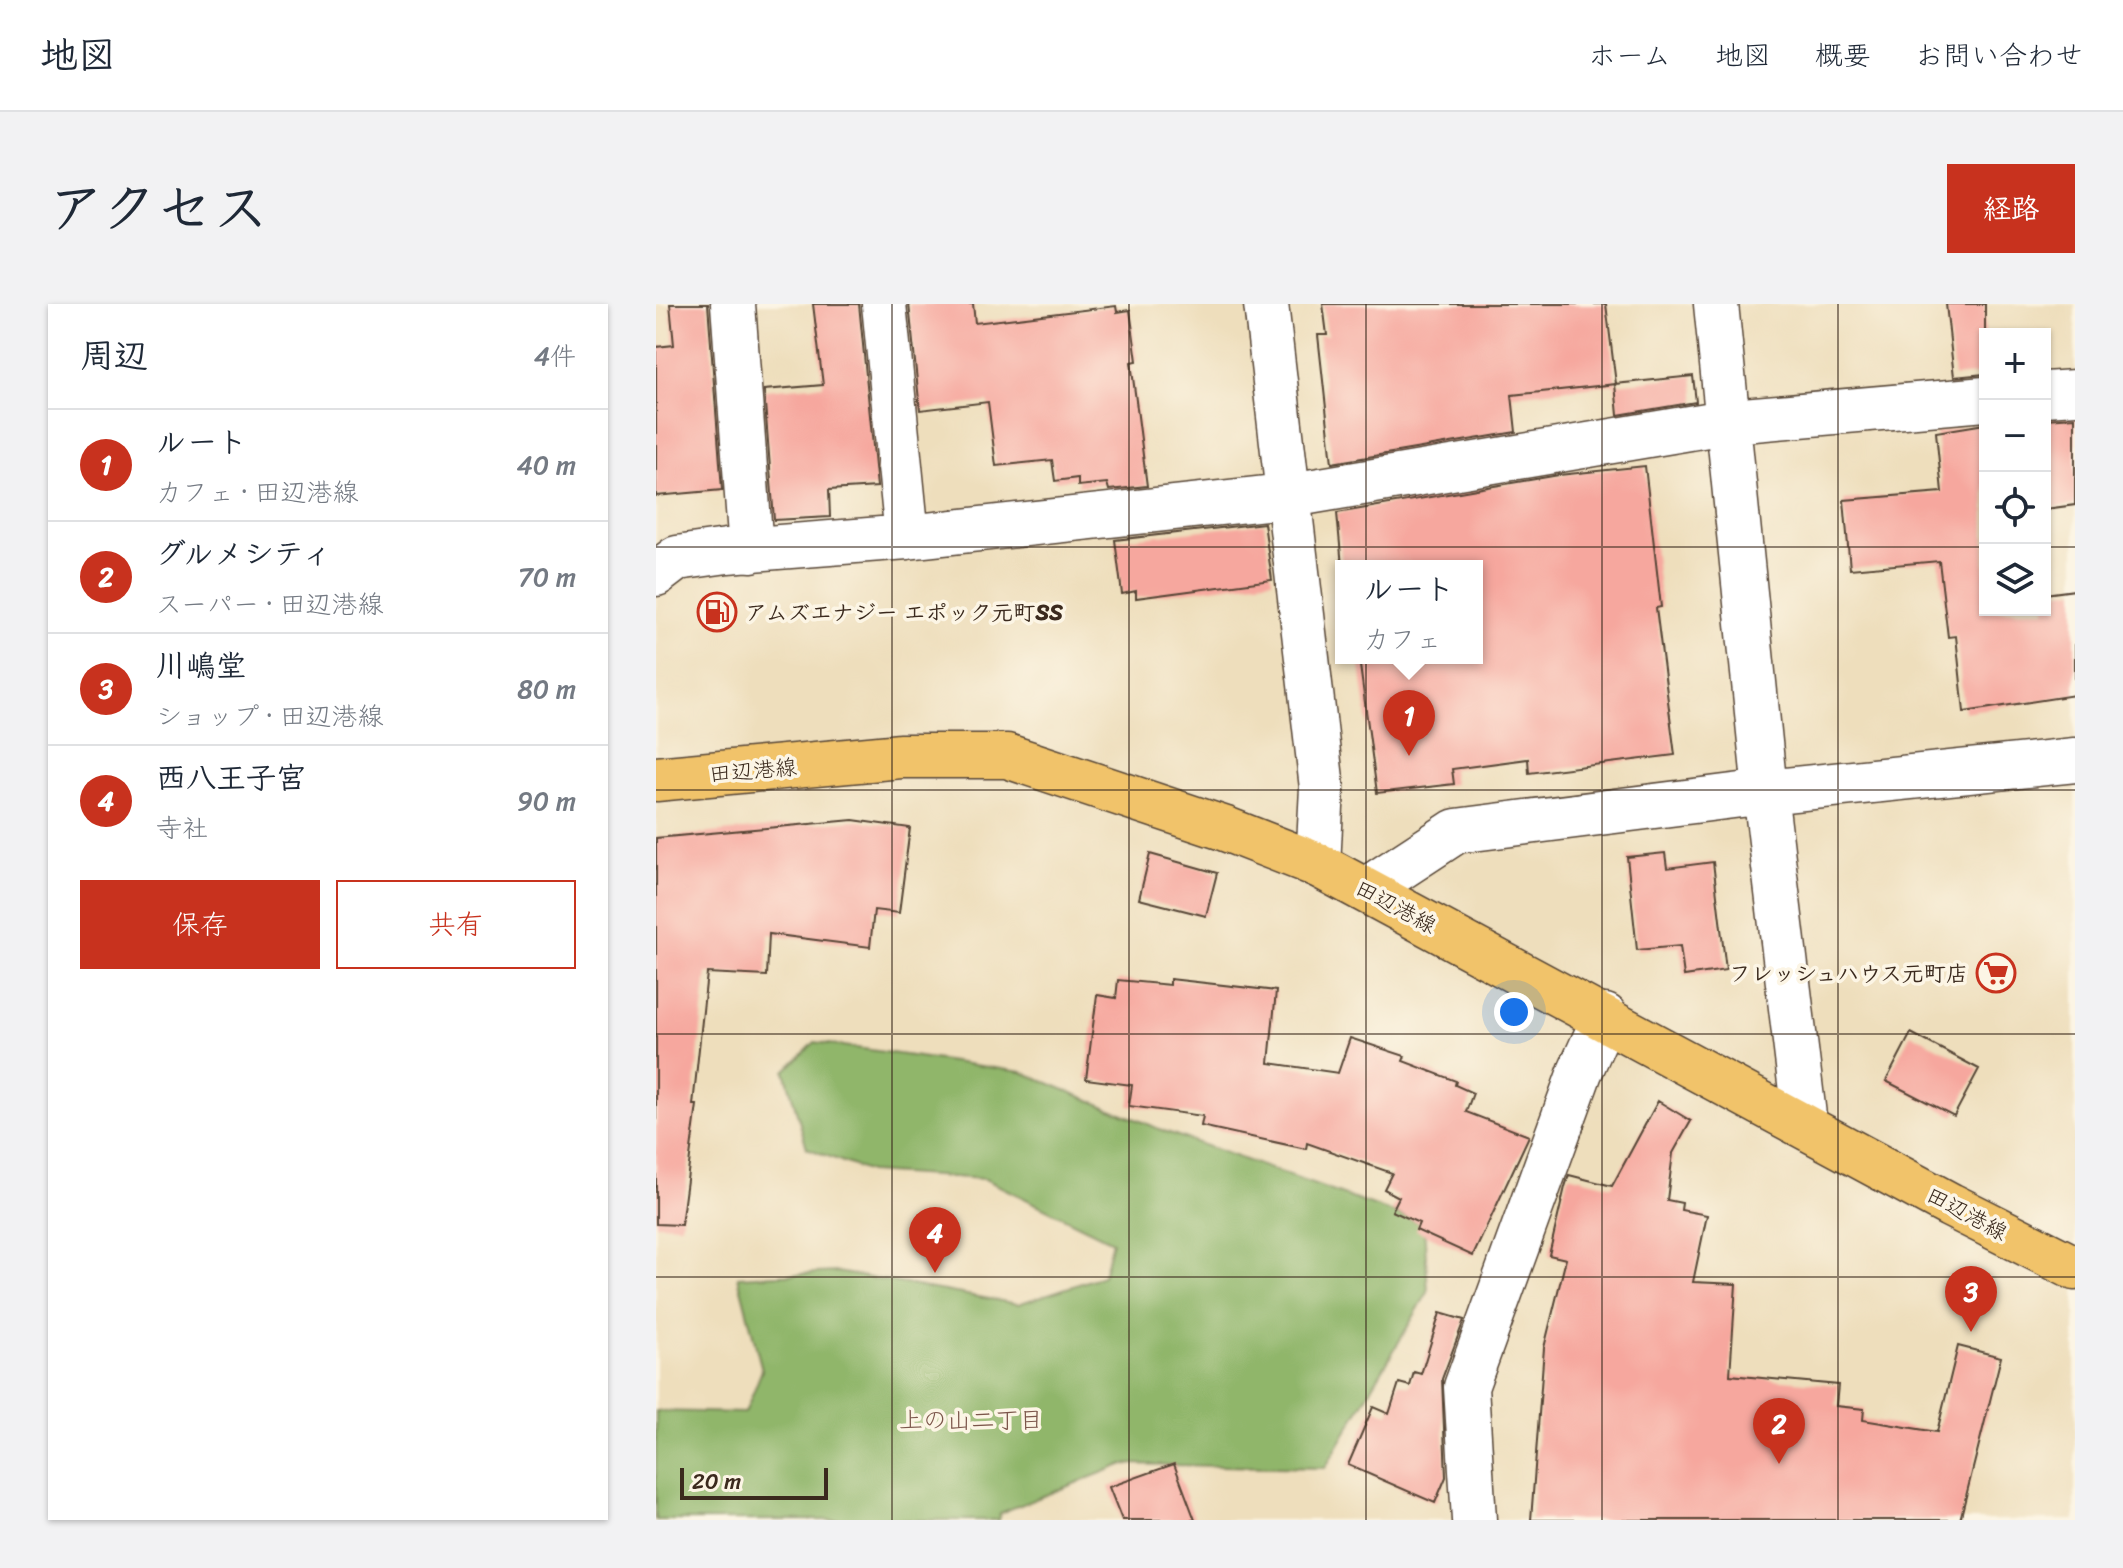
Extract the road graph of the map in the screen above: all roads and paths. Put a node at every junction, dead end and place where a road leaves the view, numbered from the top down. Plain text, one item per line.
1 (733, 304) edge
2 (884, 304) edge
3 (1266, 304) edge
4 (1716, 304) edge
5 (2075, 392) edge
6 (2051, 394) edge
7 (1979, 400) edge
8 (1731, 421) junction
9 (1285, 496) junction
10 (907, 537) junction
11 (751, 550) junction
12 (656, 574) edge
13 (2075, 760) edge
14 (656, 779) edge
15 (1765, 792) junction
16 (1318, 865) junction
17 (1366, 890) junction
18 (1605, 1016) junction
19 (1805, 1124) junction
20 (2075, 1268) edge
21 (1474, 1520) edge

1 - 11 street
2 - 10 street
3 - 9 street
4 - 8 street
5 - 6 street
7 - 8 street
8 - 9 street
8 - 15 street
9 - 10 street
9 - 16 street
10 - 11 street
11 - 12 street
13 - 15 street
14 - 16 main road, 田辺港線
15 - 17 street
15 - 19 street
16 - 17 main road, 田辺港線
17 - 18 main road, 田辺港線
18 - 19 main road, 田辺港線
18 - 21 street
19 - 20 main road, 田辺港線

